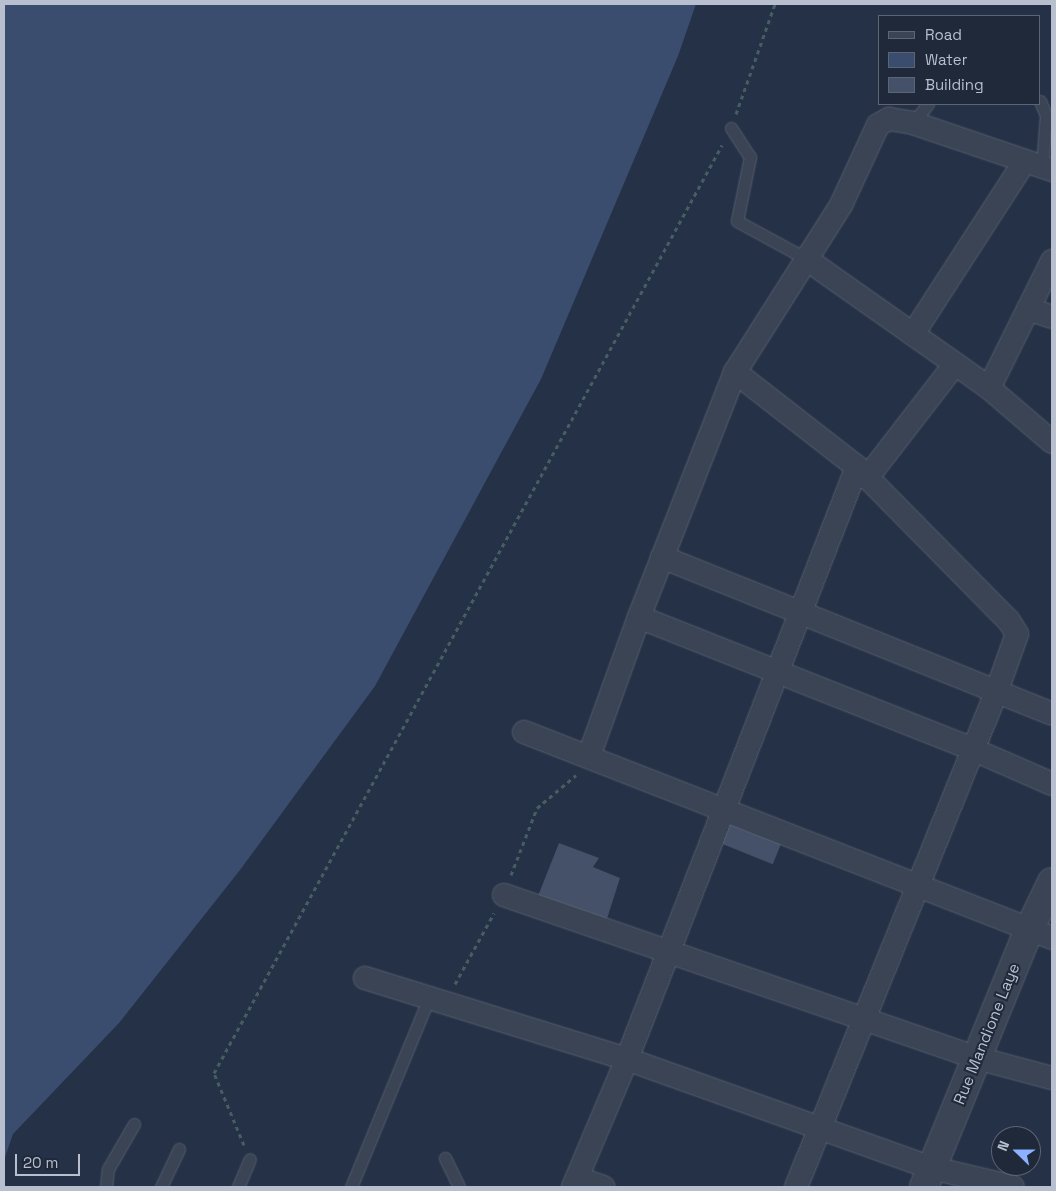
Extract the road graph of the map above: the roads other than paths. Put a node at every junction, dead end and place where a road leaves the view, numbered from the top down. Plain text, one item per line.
1 (1041, 104) edge
2 (927, 105) edge
3 (913, 123) junction
4 (731, 128) road end
5 (1040, 166) edge
6 (805, 258) junction
7 (1052, 261) edge
8 (1028, 309) junction
9 (1052, 317) edge
10 (913, 334) junction
11 (956, 364) junction
12 (735, 372) junction
13 (989, 388) junction
14 (1052, 442) edge
15 (862, 473) junction
16 (662, 557) junction
17 (800, 612) junction
18 (639, 617) junction
19 (777, 673) junction
20 (996, 692) junction
21 (1052, 714) edge
22 (524, 732) dead end
23 (972, 749) junction
24 (588, 756) junction
25 (1052, 784) edge
26 (723, 808) junction
27 (1052, 882) edge
28 (917, 885) junction
29 (504, 895) dead end
30 (1041, 934) edge
31 (667, 950) junction
32 (365, 978) dead end
33 (429, 998) junction
34 (864, 1019) junction
35 (977, 1058) junction
36 (627, 1059) junction
37 (1052, 1078) edge
38 (134, 1124) dead end
39 (819, 1128) junction
40 (179, 1149) dead end
41 (444, 1158) dead end
42 (250, 1159) road end
43 (928, 1178) edge
44 (575, 1183) edge
45 (106, 1187) edge
46 (161, 1187) edge
47 (238, 1187) edge
48 (351, 1187) edge
49 (459, 1187) edge
50 (603, 1187) edge
51 (796, 1187) edge
52 (1013, 1187) edge

1 - 5 lane
2 - 3 lane
3 - 5 street
3 - 6 street
4 - 6 lane
5 - 10 street
6 - 10 street
6 - 12 street
7 - 8 street
8 - 9 street
8 - 13 street
10 - 11 street
11 - 13 street
11 - 15 street
12 - 15 street
12 - 16 street
13 - 14 street
15 - 17 street
15 - 20 street
16 - 17 street
16 - 18 street
17 - 19 street
17 - 20 street
18 - 19 street
18 - 24 street
19 - 23 street
19 - 26 street
20 - 21 street
20 - 23 street
22 - 24 street
23 - 25 street
23 - 28 street
24 - 26 street
26 - 28 street
26 - 31 street
27 - 30 street, Rue Mandione Laye
28 - 30 street
28 - 34 street
29 - 31 street
30 - 35 street, Rue Mandione Laye
31 - 34 street
31 - 36 street
32 - 33 street
33 - 36 street
33 - 48 lane
34 - 35 street
34 - 39 street
35 - 37 street
35 - 43 street, Rue Mandione Laye
36 - 39 street
36 - 44 street
38 - 45 lane
39 - 43 street
39 - 51 street
40 - 46 lane
41 - 49 lane
42 - 47 lane
43 - 52 street
44 - 50 street

